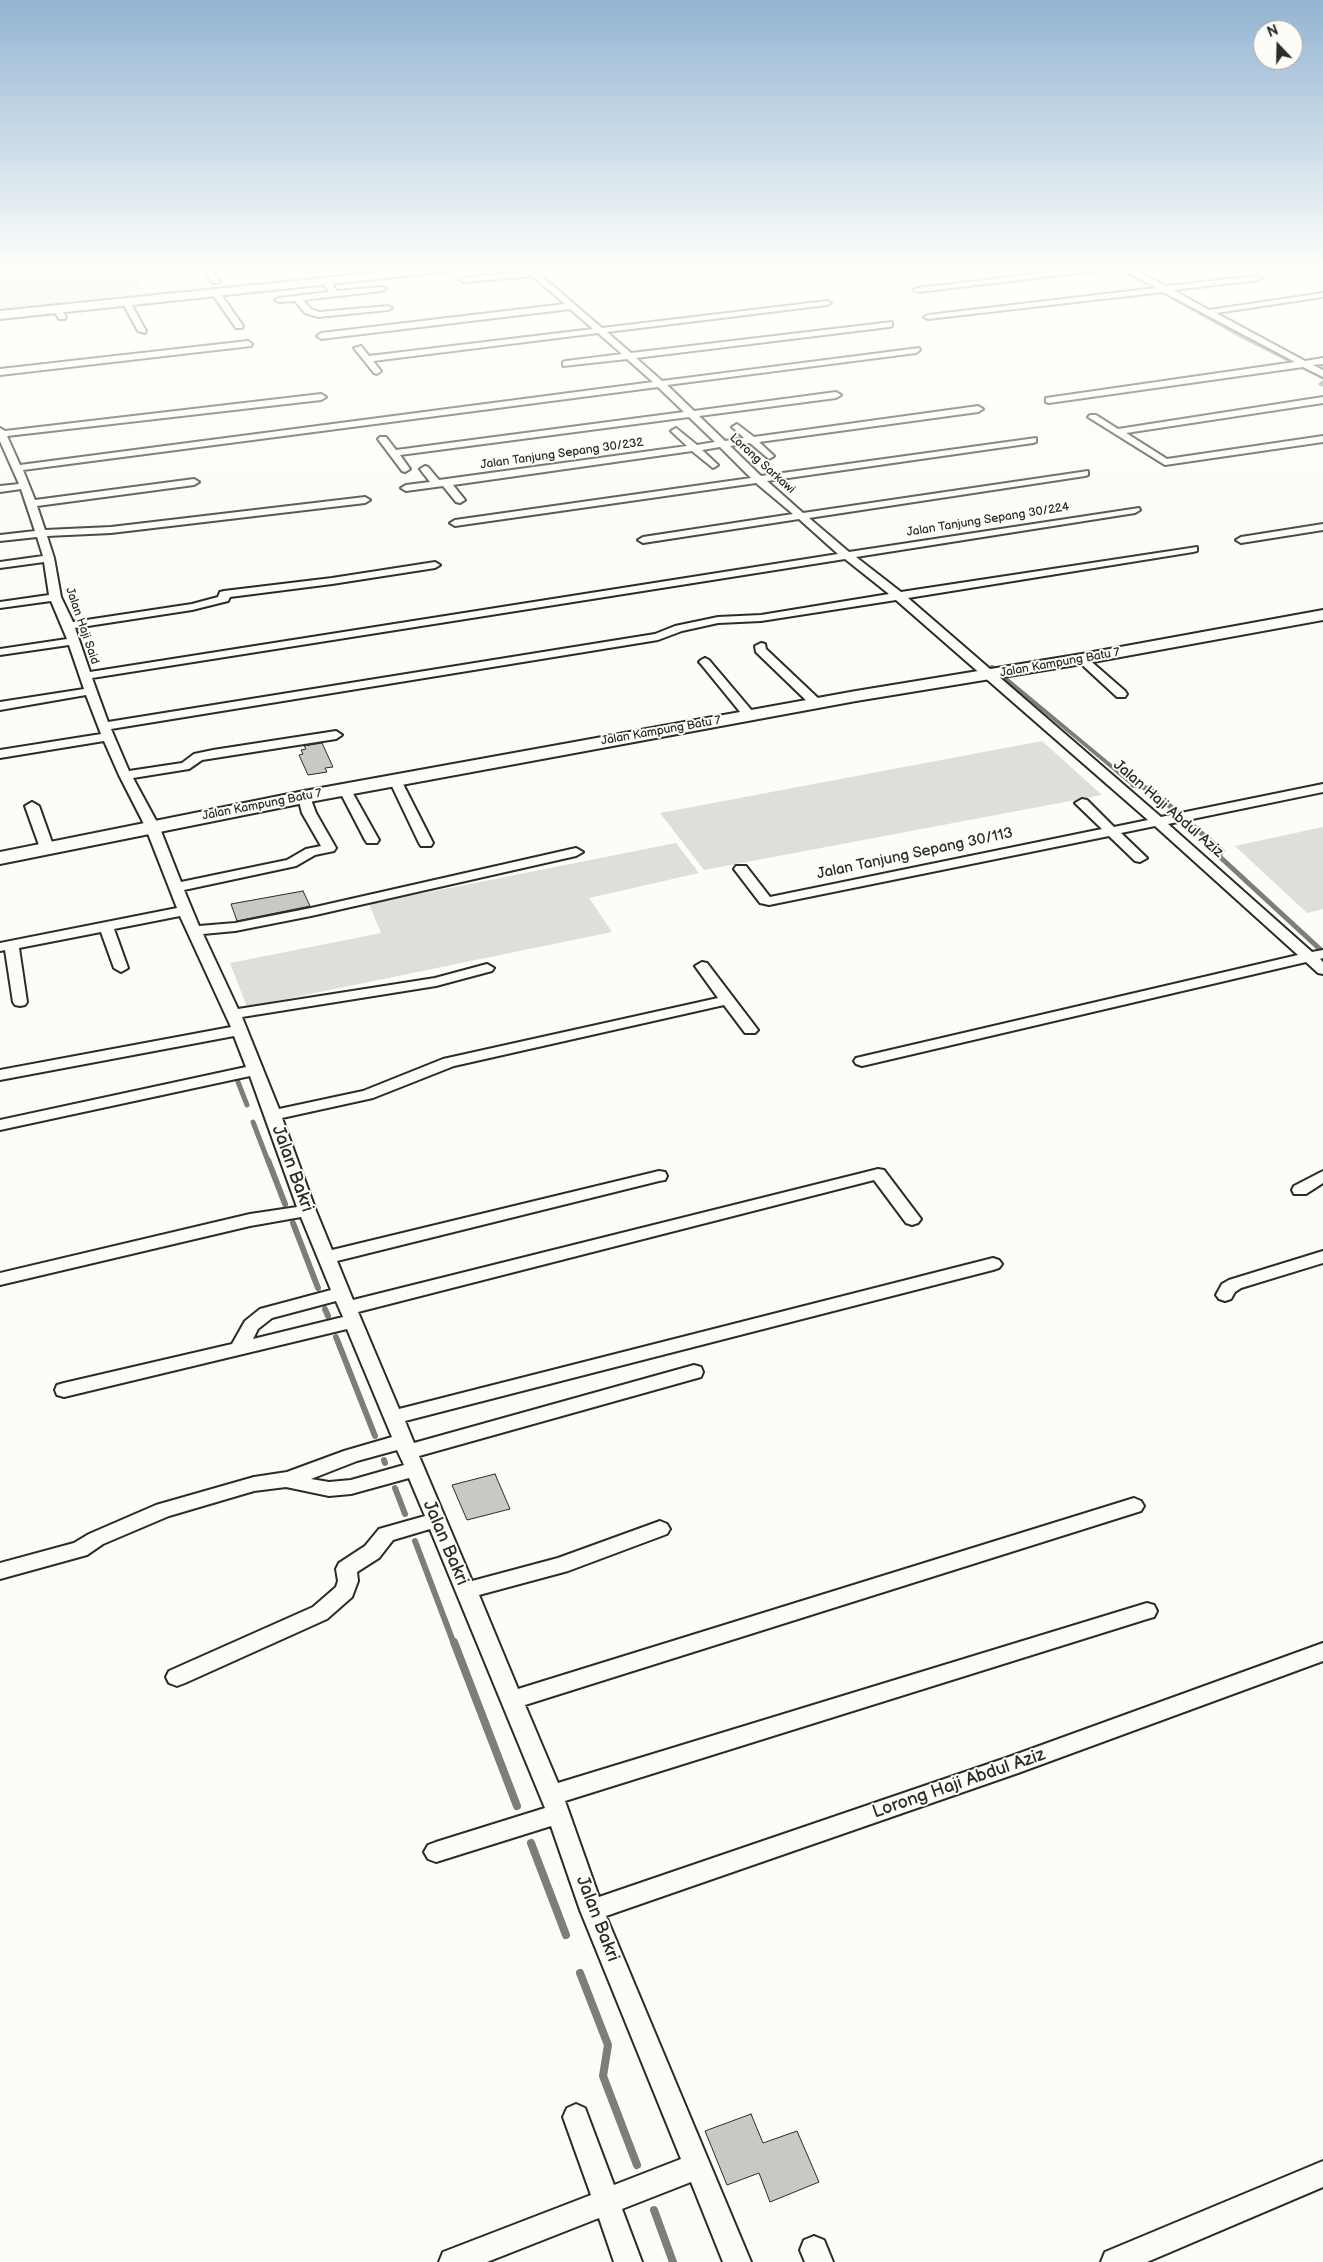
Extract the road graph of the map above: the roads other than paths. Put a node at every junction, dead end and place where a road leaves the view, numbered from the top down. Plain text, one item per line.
1 (13, 371) edge
2 (646, 371) edge
3 (762, 371) edge
4 (1260, 371) edge
5 (0, 372) edge
6 (661, 384) junction
7 (836, 395) dead end
8 (321, 397) dead end
9 (1049, 400) dead end
10 (1323, 400) edge
11 (978, 409) dead end
12 (689, 413) junction
13 (1093, 417) dead end
14 (737, 427) dead end
15 (676, 431) dead end
16 (1116, 432) junction
17 (0, 433) edge
18 (383, 439) dead end
19 (752, 440) junction
20 (1033, 440) dead end
21 (1323, 440) edge
22 (722, 445) junction
23 (694, 448) junction
24 (393, 453) junction
25 (5, 454) edge
26 (769, 456) dead end
27 (713, 465) dead end
28 (18, 468) junction
29 (425, 468) dead end
30 (404, 469) dead end
31 (1084, 473) dead end
32 (757, 478) junction
33 (194, 482) dead end
34 (441, 483) junction
35 (25, 486) junction
36 (406, 488) dead end
37 (0, 489) edge
38 (365, 500) dead end
39 (460, 500) dead end
40 (30, 504) junction
41 (1134, 510) dead end
42 (799, 515) junction
43 (455, 523) dead end
44 (1323, 527) edge
45 (40, 533) junction
46 (0, 538) edge
47 (643, 540) dead end
48 (1241, 540) dead end
49 (1193, 549) dead end
50 (845, 554) junction
51 (49, 558) junction
52 (0, 565) edge
53 (436, 565) dead end
54 (55, 597) junction
55 (900, 597) junction
56 (0, 605) edge
57 (1323, 615) edge
58 (69, 626) junction
59 (74, 641) junction
60 (761, 646) dead end
61 (0, 652) edge
62 (1082, 659) junction
63 (706, 662) dead end
64 (988, 675) junction
65 (84, 676) junction
66 (91, 691) junction
67 (1121, 694) dead end
68 (816, 703) junction
69 (0, 706) edge
70 (750, 715) junction
71 (107, 732) junction
72 (336, 735) dead end
73 (0, 754) edge
74 (125, 775) junction
75 (395, 780) junction
76 (1323, 788) edge
77 (345, 790) junction
78 (304, 797) junction
79 (1082, 803) dead end
80 (32, 806) dead end
81 (1157, 821) junction
82 (152, 826) junction
83 (1111, 830) junction
84 (372, 840) dead end
85 (426, 843) dead end
86 (47, 848) junction
87 (576, 852) dead end
88 (0, 858) edge
89 (1140, 858) dead end
90 (741, 869) dead end
91 (176, 887) junction
92 (185, 911) junction
93 (106, 927) junction
94 (194, 931) junction
95 (5, 946) edge
96 (1316, 955) edge
97 (702, 966) dead end
98 (121, 968) dead end
99 (487, 968) dead end
100 (1323, 970) edge
101 (727, 1000) junction
102 (20, 1002) dead end
103 (236, 1022) junction
104 (750, 1030) dead end
105 (862, 1061) dead end
106 (255, 1070) junction
107 (0, 1075) edge
108 (273, 1115) junction
109 (0, 1126) edge
110 (659, 1176) dead end
111 (1323, 1176) edge
112 (1300, 1190) dead end
113 (307, 1211) junction
114 (912, 1218) dead end
115 (328, 1257) junction
116 (1323, 1257) edge
117 (993, 1264) dead end
118 (0, 1279) edge
119 (1225, 1295) dead end
120 (348, 1307) junction
121 (238, 1349) junction
122 (694, 1372) dead end
123 (64, 1390) dead end
124 (393, 1417) junction
125 (408, 1454) junction
126 (285, 1479) junction
127 (1134, 1506) dead end
128 (436, 1520) junction
129 (660, 1529) dead end
130 (0, 1571) edge
131 (465, 1591) junction
132 (1147, 1611) dead end
133 (1323, 1652) edge
134 (177, 1677) dead end
135 (511, 1700) junction
136 (555, 1804) junction
137 (436, 1852) dead end
138 (592, 1910) junction
139 (576, 2117) dead end
140 (697, 2166) junction
141 (1323, 2174) edge
142 (607, 2203) junction
143 (453, 2262) edge
144 (628, 2262) edge
145 (737, 2262) edge
146 (1115, 2262) edge

1 - 5 street
2 - 6 street, Lorong Sarkawi
3 - 6 street
4 - 9 street
6 - 12 street, Lorong Sarkawi
6 - 28 street
7 - 12 street
8 - 17 street
10 - 16 street
11 - 19 street, Jalan Tanjung Sepang 30/232
12 - 22 street, Lorong Sarkawi
12 - 24 street
13 - 16 street
14 - 19 street
15 - 23 street
16 - 21 street
17 - 25 street, Jalan Haji Said
18 - 24 street
19 - 22 street, Jalan Tanjung Sepang 30/232
19 - 26 street
20 - 32 street
22 - 23 street, Jalan Tanjung Sepang 30/232
22 - 32 street, Lorong Sarkawi
23 - 27 street
23 - 34 street, Jalan Tanjung Sepang 30/232
24 - 30 street
25 - 28 street, Jalan Haji Said
28 - 35 street, Jalan Haji Said
29 - 34 street
31 - 42 street
32 - 42 street, Lorong Sarkawi
32 - 43 street
33 - 40 street
34 - 36 street, Jalan Tanjung Sepang 30/232
34 - 39 street
35 - 37 street
35 - 40 street, Jalan Haji Said
38 - 45 street
40 - 45 street, Jalan Haji Said
41 - 50 street, Jalan Tanjung Sepang 30/224
42 - 47 street
42 - 50 street, Lorong Sarkawi
44 - 48 street
45 - 46 street
45 - 51 street, Jalan Haji Said
49 - 55 street
50 - 55 street, Lorong Sarkawi
50 - 65 street, Jalan Tanjung Sepang 30/224
51 - 52 street
51 - 54 street, Jalan Haji Said
53 - 58 street
54 - 56 street
54 - 58 street, Jalan Haji Said
55 - 64 street, Lorong Sarkawi
55 - 71 street
57 - 62 street, Jalan Kampung Batu 7
58 - 59 street, Jalan Haji Said
59 - 61 street
59 - 65 street, Jalan Haji Said
60 - 68 street
62 - 64 street, Jalan Kampung Batu 7
62 - 67 street
63 - 70 street
64 - 68 street, Jalan Kampung Batu 7
64 - 81 street, Jalan Haji Abdul Aziz
65 - 66 street, Jalan Haji Said
66 - 69 street
66 - 71 street, Jalan Haji Said
68 - 70 street, Jalan Kampung Batu 7
70 - 75 street, Jalan Kampung Batu 7
71 - 73 street
71 - 74 street, Jalan Haji Said
72 - 74 street
74 - 82 street, Jalan Haji Said
75 - 77 street, Jalan Kampung Batu 7
75 - 85 street
76 - 81 street, Jalan Tanjung Sepang 30/113
77 - 78 street, Jalan Kampung Batu 7
77 - 84 street
78 - 82 street, Jalan Kampung Batu 7
78 - 91 street
79 - 83 street
80 - 86 street
81 - 83 street, Jalan Tanjung Sepang 30/113
81 - 96 street, Jalan Haji Abdul Aziz
82 - 86 street, Jalan Kampung Batu 7
82 - 91 street, Jalan Bakri
83 - 89 street
83 - 90 street, Jalan Tanjung Sepang 30/113
86 - 88 street, Jalan Kampung Batu 7
87 - 94 street
91 - 92 street, Jalan Bakri
92 - 93 street
92 - 94 street, Jalan Bakri
93 - 95 street
93 - 98 street
94 - 103 street, Jalan Bakri
95 - 102 street
96 - 100 street, Jalan Haji Abdul Aziz
96 - 105 street
97 - 101 street
99 - 103 street
101 - 104 street
101 - 108 street
103 - 106 street, Jalan Bakri
103 - 107 street
106 - 108 street, Jalan Bakri
106 - 109 street
108 - 113 street, Jalan Bakri
110 - 115 street
111 - 112 street
113 - 115 street, Jalan Bakri
113 - 118 street
114 - 120 street
115 - 120 street, Jalan Bakri
116 - 119 street
117 - 124 street
120 - 121 street
120 - 121 street
120 - 124 street, Jalan Bakri
121 - 123 street
122 - 125 street
124 - 125 street, Jalan Bakri
125 - 126 street
125 - 126 street
125 - 128 street, Jalan Bakri
126 - 130 street
127 - 135 street
128 - 131 street, Jalan Bakri
128 - 134 street
129 - 131 street
131 - 135 street, Jalan Bakri
132 - 136 street
133 - 138 street, Lorong Haji Abdul Aziz
135 - 136 street, Jalan Bakri
136 - 137 street
136 - 138 street, Jalan Bakri
138 - 140 street, Jalan Bakri
139 - 142 street
140 - 142 street
140 - 145 street, Jalan Bakri
141 - 146 street
142 - 143 street
142 - 144 street

